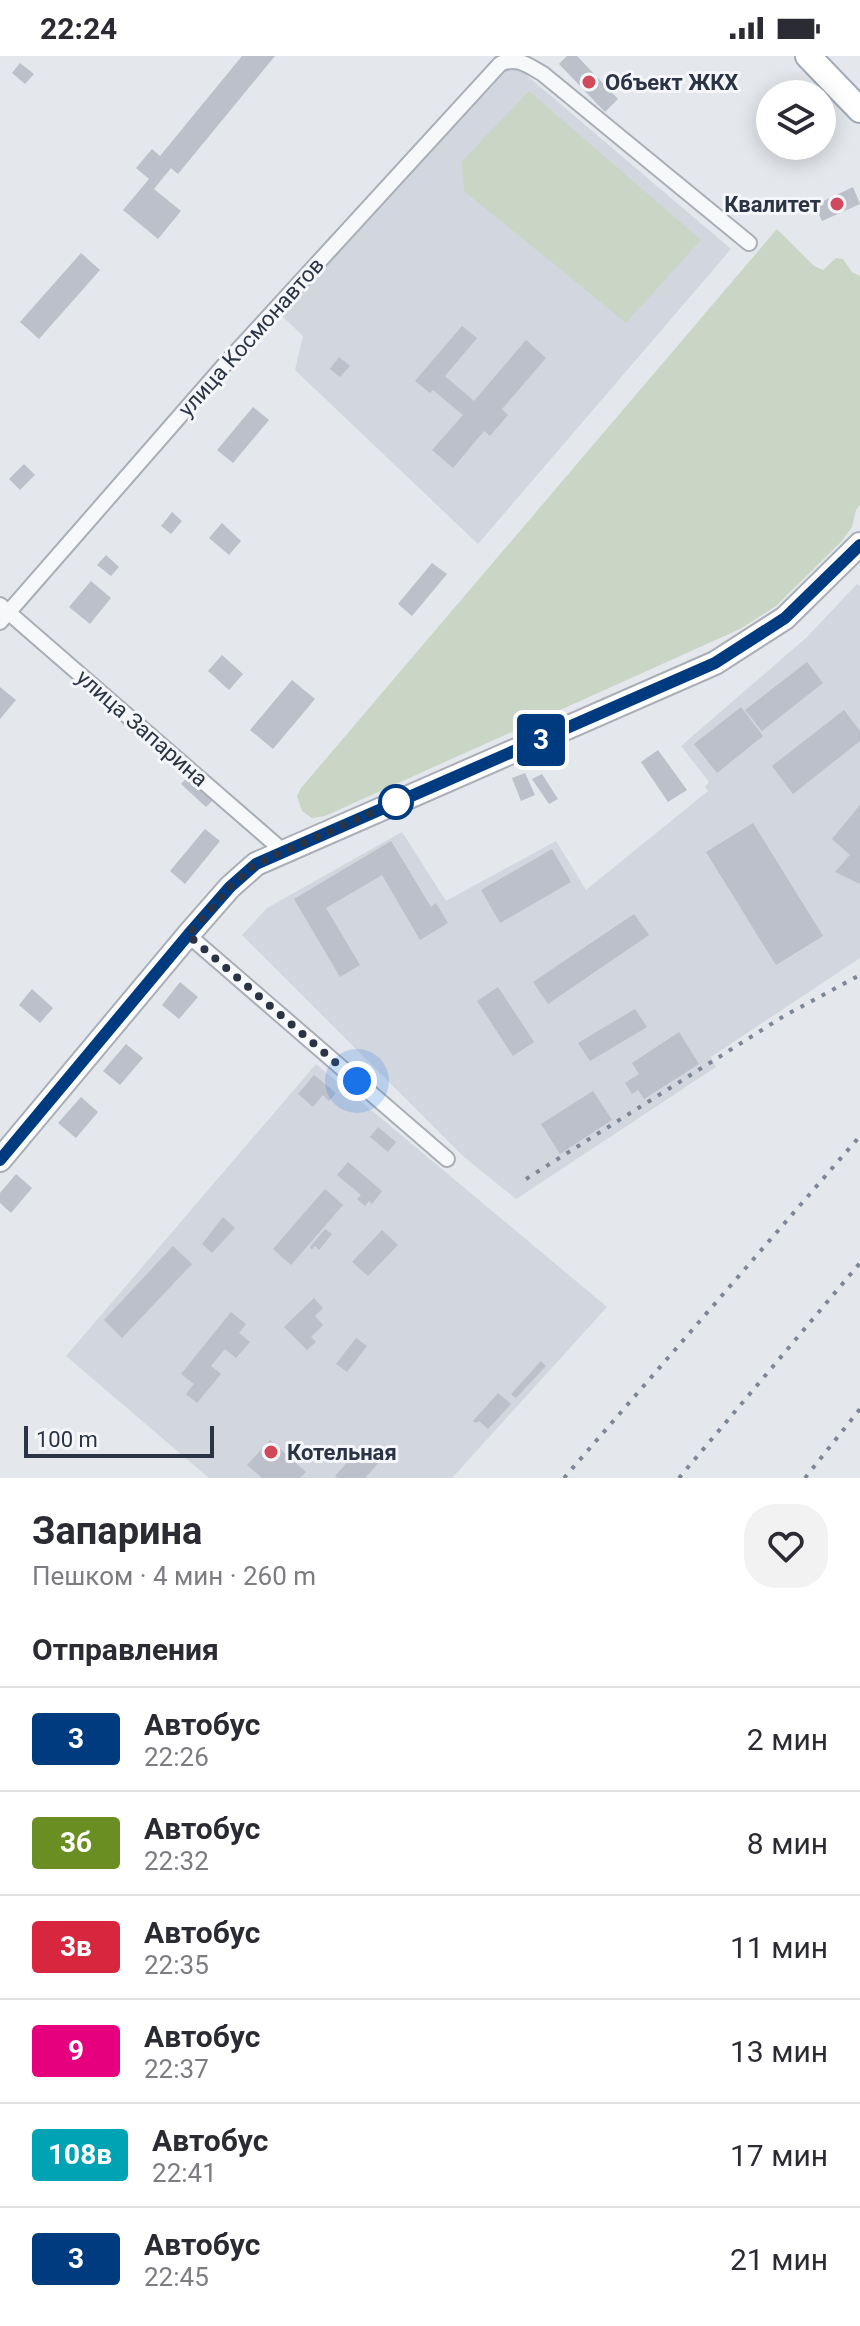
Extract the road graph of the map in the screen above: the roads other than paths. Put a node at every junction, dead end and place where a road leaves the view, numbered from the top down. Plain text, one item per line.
1 (808, 56) edge
2 (860, 110) edge
3 (749, 243) dead end
4 (860, 544) edge
5 (3, 613) edge
6 (283, 851) junction
7 (188, 935) junction
8 (447, 1159) dead end
9 (0, 1160) edge

1 - 2 main road
3 - 5 street, улица Космонавтов
4 - 6 street
5 - 6 street, улица Запарина
6 - 7 street
7 - 8 street
7 - 9 street

